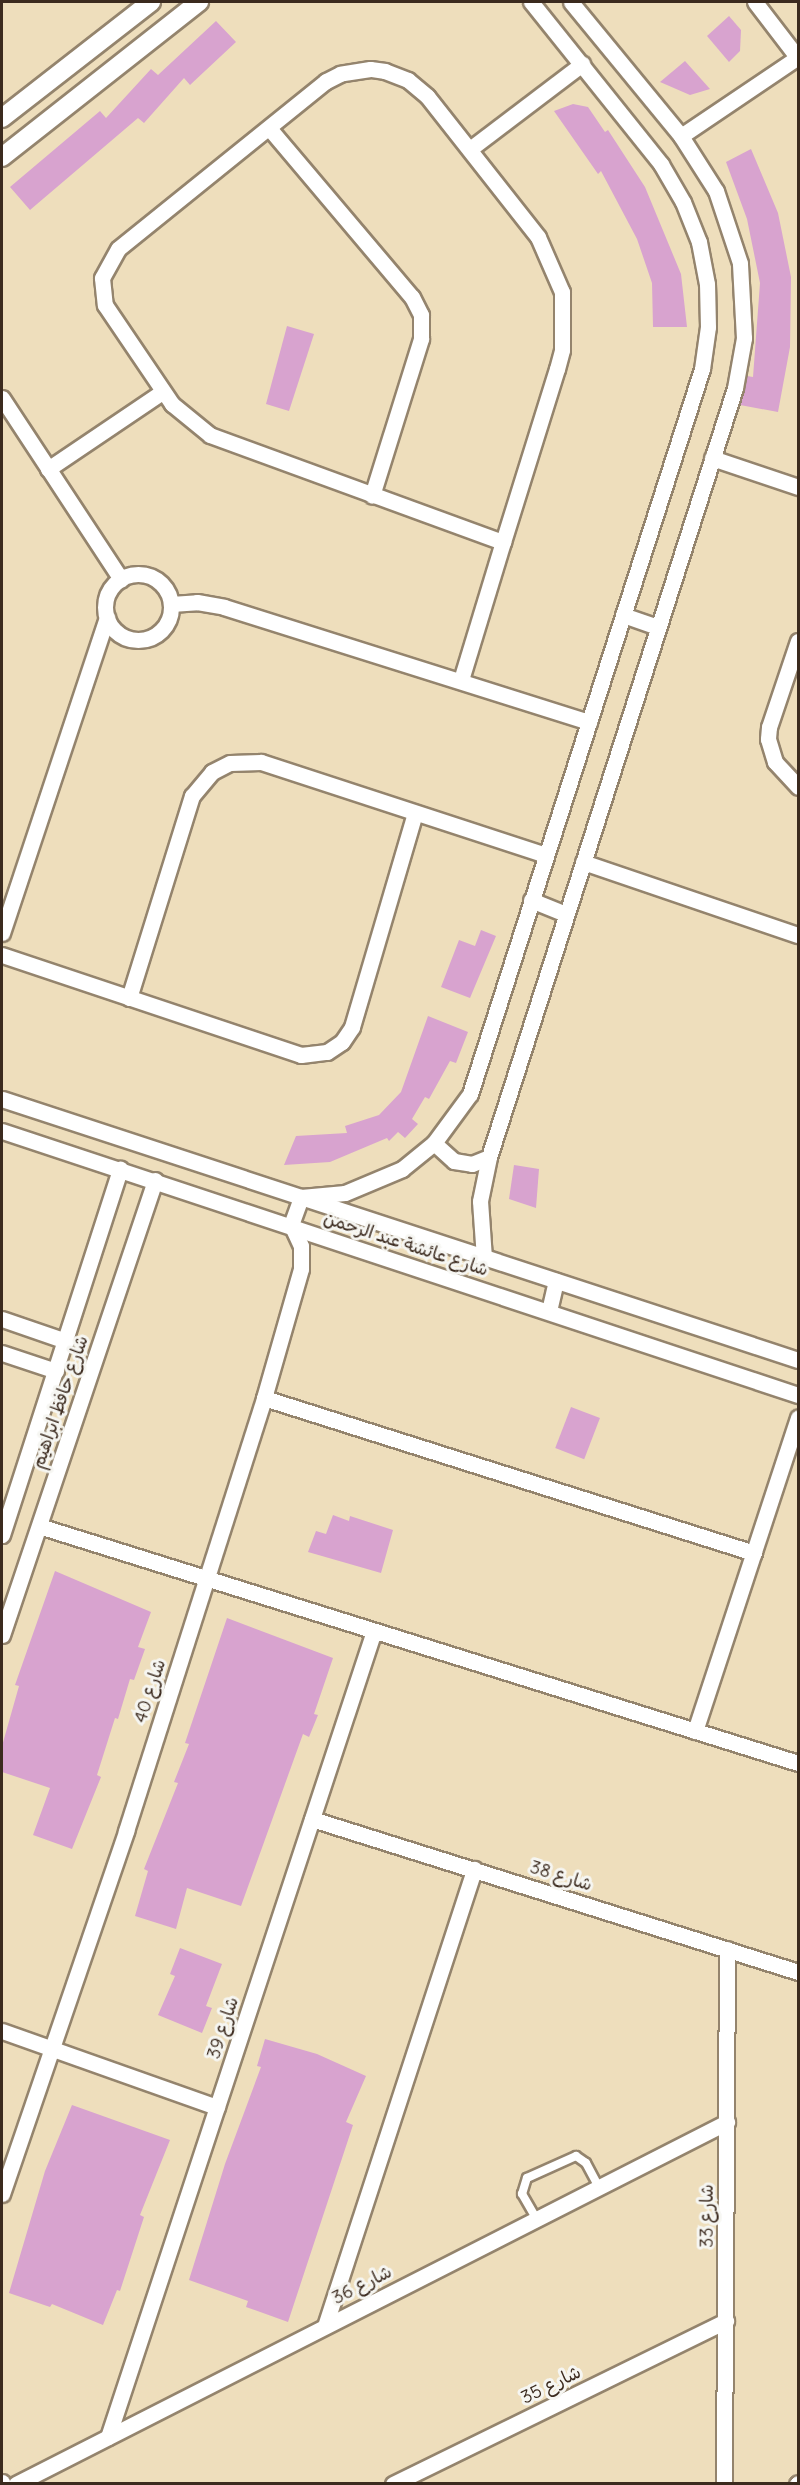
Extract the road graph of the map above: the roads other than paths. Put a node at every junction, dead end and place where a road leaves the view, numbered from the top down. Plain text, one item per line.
1 (151, 2) edge
2 (199, 2) edge
3 (571, 2) edge
4 (755, 2) edge
5 (537, 4) edge
6 (798, 57) edge
7 (582, 64) junction
8 (2, 118) edge
9 (268, 128) junction
10 (681, 136) junction
11 (470, 149) junction
12 (2, 157) edge
13 (162, 392) junction
14 (2, 398) edge
15 (712, 458) junction
16 (48, 469) junction
17 (798, 487) edge
18 (372, 495) junction
19 (504, 542) junction
20 (121, 579) junction
21 (171, 604) junction
22 (623, 615) junction
23 (107, 617) junction
24 (658, 627) junction
25 (798, 641) edge
26 (461, 680) junction
27 (589, 722) junction
28 (798, 788) edge
29 (415, 813) junction
30 (545, 855) junction
31 (583, 862) junction
32 (531, 900) junction
33 (566, 914) junction
34 (2, 933) edge
35 (798, 935) edge
36 (2, 955) edge
37 (129, 998) junction
38 (2, 1099) edge
39 (2, 1131) edge
40 (434, 1143) junction
41 (489, 1157) junction
42 (120, 1169) junction
43 (155, 1180) junction
44 (301, 1197) junction
45 (291, 1225) junction
46 (484, 1257) junction
47 (556, 1281) junction
48 (549, 1311) junction
49 (2, 1319) edge
50 (66, 1341) junction
51 (2, 1353) edge
52 (798, 1360) edge
53 (56, 1371) junction
54 (798, 1395) edge
55 (264, 1398) junction
56 (798, 1417) edge
57 (39, 1526) junction
58 (2, 1535) edge
59 (754, 1553) junction
60 (206, 1580) junction
61 (374, 1631) junction
62 (2, 1635) edge
63 (695, 1731) junction
64 (798, 1763) edge
65 (312, 1819) junction
66 (474, 1869) junction
67 (727, 1949) junction
68 (798, 1972) edge
69 (2, 2031) edge
70 (51, 2049) junction
71 (217, 2107) junction
72 (727, 2122) junction
73 (598, 2186) junction
74 (2, 2194) edge
75 (536, 2218) junction
76 (726, 2321) junction
77 (325, 2326) junction
78 (108, 2436) junction
79 (16, 2484) edge
80 (393, 2484) edge
81 (724, 2484) edge

1 - 8 street
2 - 12 street
3 - 10 street
4 - 6 street
5 - 7 street
6 - 10 street
7 - 11 street
7 - 22 street
9 - 11 street
9 - 13 street
9 - 18 street
10 - 15 street
11 - 19 street
13 - 16 street
13 - 18 street
14 - 16 street
15 - 17 street
15 - 24 street
16 - 20 street
18 - 19 street
19 - 26 street
20 - 21 street
20 - 23 street
21 - 23 street
21 - 26 street
22 - 24 street
22 - 27 street
23 - 34 street
24 - 31 street
25 - 28 street
26 - 27 street
27 - 30 street
29 - 30 street
29 - 37 street
29 - 37 street
30 - 32 street
31 - 33 street
31 - 35 street
32 - 33 street
32 - 40 street
33 - 41 street
36 - 37 street
38 - 44 street, شارع عائشة عبد الرحمن
39 - 42 street, شارع عائشة عبد الرحمن
40 - 41 street
40 - 44 street
41 - 46 street
42 - 43 street, شارع عائشة عبد الرحمن
42 - 50 street, شارع حافظ ابراهيم
43 - 45 street, شارع عائشة عبد الرحمن
43 - 57 street, شارع حافظ ابراهيم
44 - 45 street
44 - 46 street, شارع عائشة عبد الرحمن
45 - 48 street, شارع عائشة عبد الرحمن
45 - 55 street, شارع 40
46 - 47 street, شارع عائشة عبد الرحمن
47 - 48 street
47 - 52 street, شارع عائشة عبد الرحمن
48 - 54 street, شارع عائشة عبد الرحمن
49 - 50 street
50 - 53 street, شارع حافظ ابراهيم
51 - 53 street
53 - 58 street, شارع حافظ ابراهيم
55 - 59 street
55 - 60 street, شارع 40
56 - 59 street
57 - 60 street
57 - 62 street, شارع حافظ ابراهيم
59 - 63 street
60 - 61 street
60 - 70 street, شارع 40
61 - 63 street
61 - 65 street, شارع 39
63 - 64 street
65 - 66 street, شارع 38
65 - 71 street, شارع 39
66 - 67 street, شارع 38
66 - 77 street
67 - 68 street, شارع 38
67 - 72 street, شارع 33
69 - 70 street
70 - 71 street
70 - 74 street, شارع 40
71 - 78 street, شارع 39
72 - 73 street, شارع 36
72 - 76 street, شارع 33
73 - 75 street, شارع 36
73 - 75 lane
75 - 77 street, شارع 36
76 - 80 street, شارع 35
76 - 81 street, شارع 33
77 - 78 street, شارع 36
78 - 79 street, شارع 36

